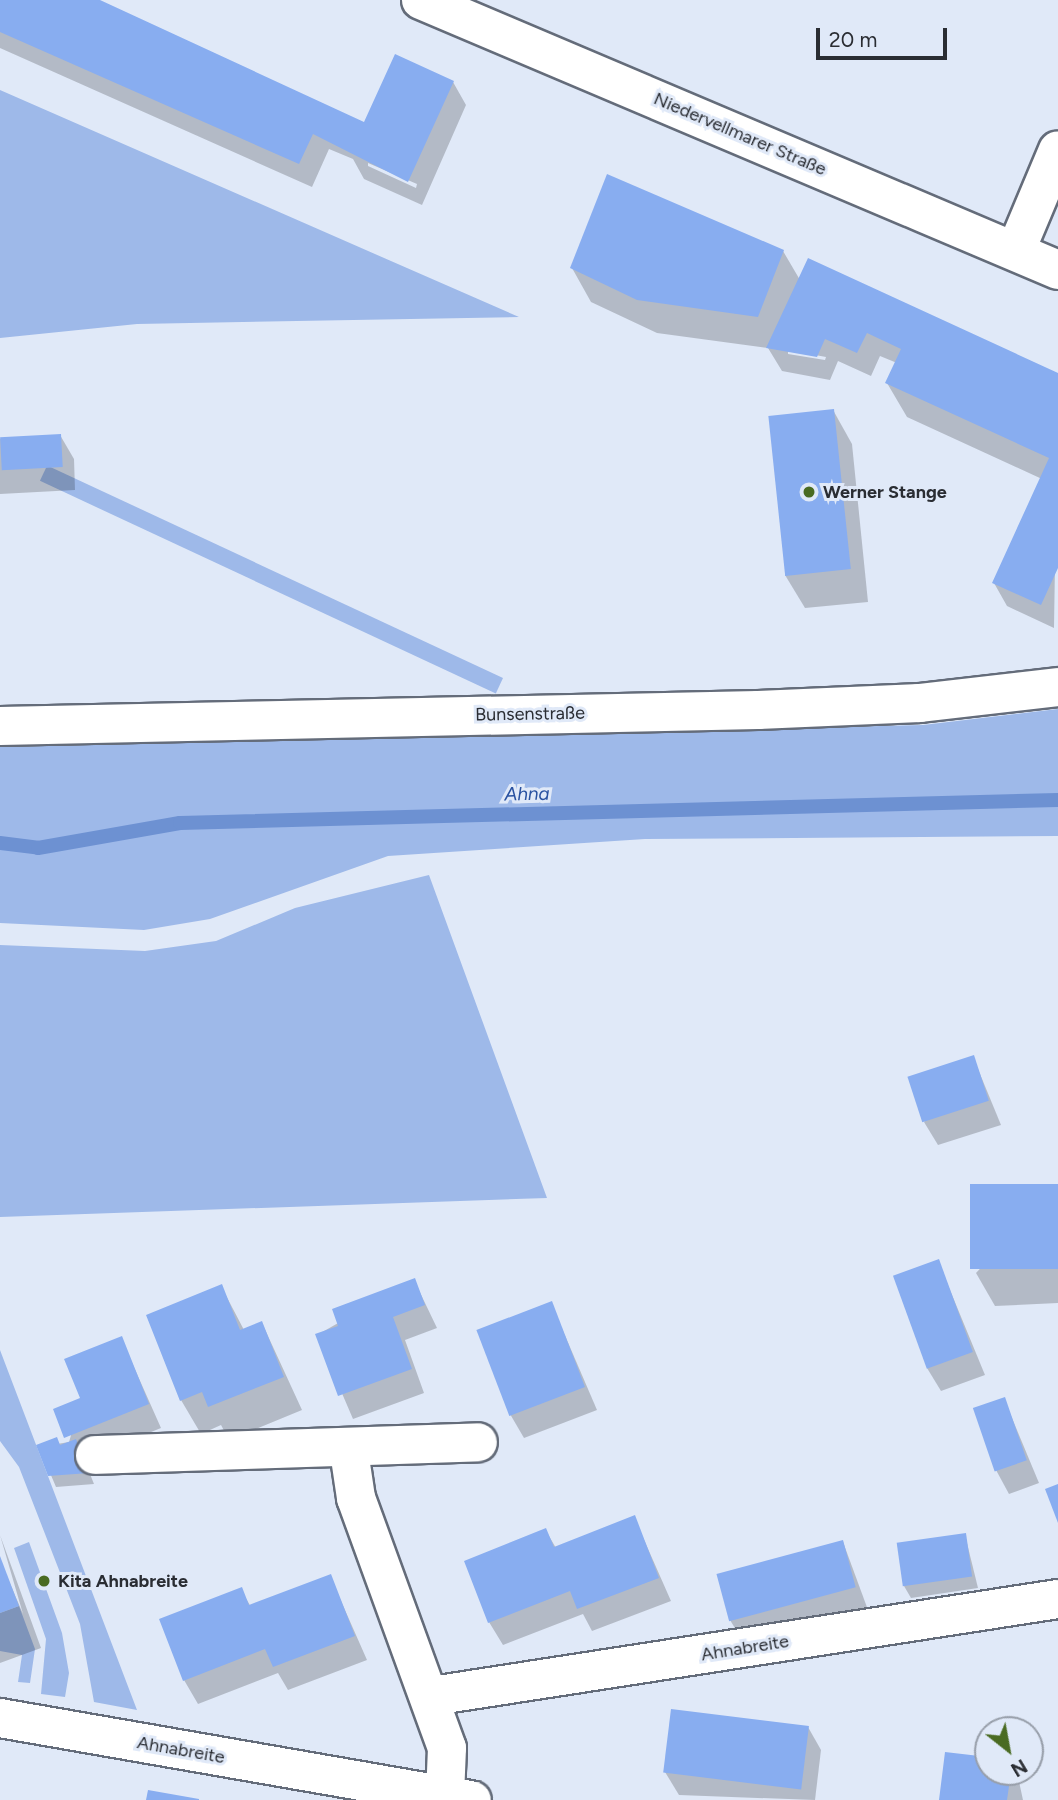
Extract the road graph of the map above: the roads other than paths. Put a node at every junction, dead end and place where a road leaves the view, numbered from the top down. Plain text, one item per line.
1 (421, 0) edge
2 (1058, 150) edge
3 (1016, 250) junction
4 (1058, 270) edge
5 (1058, 687) edge
6 (0, 726) edge
7 (478, 1442) dead end
8 (349, 1451) junction
9 (95, 1455) dead end
10 (1058, 1599) edge
11 (432, 1696) junction
12 (0, 1718) edge
13 (458, 1798) edge

1 - 3 street, Niedervellmarer Straße
2 - 3 street
3 - 4 street, Niedervellmarer Straße
5 - 6 street, Bunsenstraße
7 - 8 street
8 - 9 street
8 - 11 street, Ahnabreite
10 - 11 street, Ahnabreite
11 - 13 street, Ahnabreite
12 - 13 street, Ahnabreite

